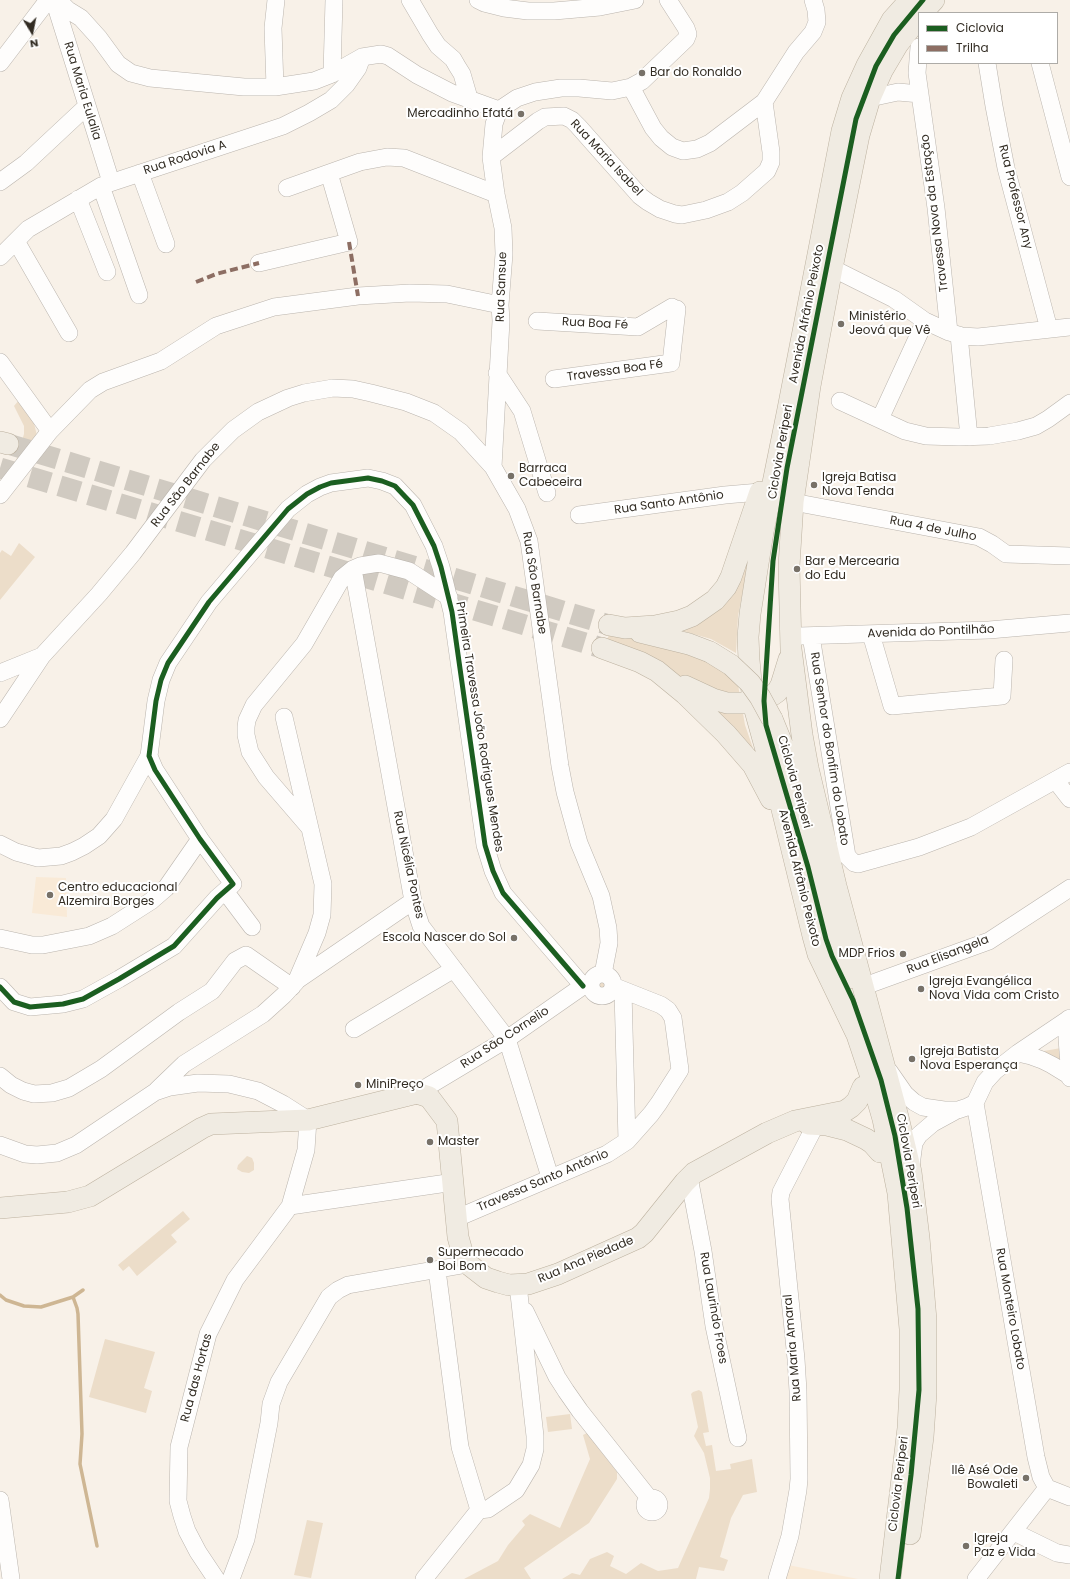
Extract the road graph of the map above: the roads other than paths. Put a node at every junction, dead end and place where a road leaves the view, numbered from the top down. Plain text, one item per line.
1 (48, 0) edge
2 (54, 0) edge
3 (58, 0) edge
4 (276, 0) edge
5 (334, 0) edge
6 (410, 0) edge
7 (478, 0) edge
8 (635, 0) edge
9 (668, 0) edge
10 (813, 0) edge
11 (528, 5) edge
12 (924, 8) edge
13 (918, 16) edge
14 (362, 57) junction
15 (918, 60) edge
16 (0, 63) edge
17 (987, 64) edge
18 (1040, 64) edge
19 (332, 74) junction
20 (275, 87) junction
21 (631, 87) junction
22 (920, 94) junction
23 (469, 98) junction
24 (870, 98) junction
25 (764, 102) junction
26 (87, 106) junction
27 (499, 110) junction
28 (491, 157) junction
29 (140, 173) junction
30 (329, 173) junction
31 (1070, 177) edge
32 (0, 182) edge
33 (106, 184) junction
34 (286, 188) dead end
35 (496, 194) junction
36 (78, 199) junction
37 (16, 241) junction
38 (166, 244) dead end
39 (0, 257) edge
40 (259, 263) dead end
41 (832, 268) junction
42 (107, 272) dead end
43 (139, 295) dead end
44 (500, 305) junction
45 (674, 308) joint
46 (537, 321) dead end
47 (925, 321) junction
48 (1070, 327) edge
49 (1049, 329) junction
50 (69, 333) dead end
51 (954, 334) junction
52 (0, 362) edge
53 (497, 372) junction
54 (554, 379) dead end
55 (840, 401) dead end
56 (1070, 403) edge
57 (787, 414) junction
58 (880, 419) junction
59 (50, 431) junction
60 (969, 437) junction
61 (493, 466) junction
62 (760, 492) junction
63 (547, 493) dead end
64 (0, 495) edge
65 (793, 502) junction
66 (579, 515) dead end
67 (1070, 556) edge
68 (353, 569) junction
69 (449, 597) junction
70 (1070, 623) edge
71 (871, 634) junction
72 (798, 641) junction
73 (602, 648) tunnel mouth
74 (42, 656) junction
75 (1004, 660) dead end
76 (0, 673) edge
77 (664, 676) junction
78 (753, 703) junction
79 (284, 718) dead end
80 (0, 719) edge
81 (149, 756) junction
82 (1063, 776) edge
83 (1070, 799) edge
84 (312, 831) junction
85 (787, 834) junction
86 (200, 839) junction
87 (0, 844) edge
88 (229, 887) junction
89 (1070, 888) edge
90 (413, 901) junction
91 (252, 927) dead end
92 (0, 938) edge
93 (454, 969) junction
94 (294, 984) junction
95 (603, 984) junction
96 (0, 987) edge
97 (862, 987) junction
98 (844, 1006) junction
99 (871, 1018) junction
100 (1069, 1019) edge
101 (354, 1029) dead end
102 (507, 1039) junction
103 (1018, 1053) junction
104 (884, 1064) junction
105 (0, 1076) edge
106 (1070, 1077) edge
107 (863, 1087) junction
108 (155, 1092) junction
109 (417, 1093) junction
110 (975, 1103) junction
111 (958, 1110) junction
112 (308, 1120) junction
113 (816, 1124) junction
114 (786, 1126) junction
115 (627, 1141) junction
116 (0, 1145) edge
117 (880, 1152) junction
118 (911, 1172) junction
119 (550, 1177) junction
120 (689, 1178) junction
121 (454, 1182) junction
122 (290, 1206) junction
123 (0, 1208) edge
124 (456, 1218) junction
125 (468, 1264) junction
126 (437, 1270) junction
127 (905, 1273) junction
128 (519, 1292) junction
129 (738, 1438) dead end
130 (1047, 1488) junction
131 (1070, 1497) edge
132 (649, 1498) dead end
133 (0, 1500) edge
134 (479, 1510) junction
135 (1014, 1532) junction
136 (1070, 1555) edge
137 (893, 1558) junction
138 (979, 1578) edge
139 (11, 1579) edge
140 (216, 1579) edge
141 (231, 1579) edge
142 (424, 1579) edge
143 (777, 1579) edge
144 (882, 1579) edge
145 (890, 1579) edge
146 (904, 1579) edge

1 - 16 street
2 - 26 street, Rua Maria Eulalia
3 - 20 street
4 - 20 street
5 - 19 street
6 - 23 street
7 - 11 street
8 - 11 street
9 - 21 street
10 - 25 street
12 - 57 main road, Avenida Afrânio Peixoto
13 - 24 main road, Avenida Afrânio Peixoto
14 - 19 street
14 - 23 street
14 - 29 street, Rua Rodovia A
15 - 22 street, Travessa Nova da Estação
17 - 49 street, Rua Professor Any
18 - 31 street
19 - 20 street
21 - 25 street
21 - 27 street
22 - 24 street
22 - 51 street, Travessa Nova da Estação
23 - 27 street
24 - 41 main road, Avenida Afrânio Peixoto
25 - 28 street, Rua Maria Isabel
26 - 32 street
26 - 33 street, Rua Maria Eulalia
27 - 28 street, Rua Sansue
28 - 35 street, Rua Sansue
29 - 33 street, Rua Rodovia A
29 - 38 street
30 - 34 street
30 - 35 street
30 - 40 street
33 - 36 street, Rua Rodovia A
33 - 43 street, Rua Maria Eulalia
35 - 44 street, Rua Sansue
36 - 37 street, Rua Rodovia A
36 - 42 street
37 - 39 street, Rua Rodovia A
37 - 50 street
41 - 47 street
41 - 65 main road, Avenida Afrânio Peixoto
44 - 53 street, Rua Sansue
44 - 59 street
45 - 46 street, Rua Boa Fé
45 - 54 street, Travessa Boa Fé
47 - 51 street
47 - 58 street
48 - 49 street
49 - 51 street
51 - 60 street, Travessa Nova da Estação
52 - 59 street
53 - 61 street, Rua Sansue
53 - 63 street
55 - 58 street
56 - 60 street
57 - 62 main road
57 - 78 main road, Avenida Afrânio Peixoto
58 - 60 street
59 - 64 street
61 - 74 street, Rua São Barnabe
61 - 95 street, Rua São Barnabe
62 - 66 street, Rua Santo Antônio
62 - 99 main road, bridge
65 - 67 street, Rua 4 de Julho
65 - 72 main road, Avenida Afrânio Peixoto
68 - 69 street
68 - 84 street
68 - 90 street, Rua Nicélia Pontes
69 - 81 street, Primeira Travessa João Rodrigues Mendes
69 - 95 street, Primeira Travessa João Rodrigues Mendes
70 - 71 street, Avenida do Pontilhão
71 - 72 street, Avenida do Pontilhão
71 - 75 street
72 - 78 main road
72 - 82 street, Rua Senhor do Bonfim do Lobato
72 - 97 main road, Avenida Afrânio Peixoto
73 - 77 main road
74 - 76 street, Rua São Barnabe
74 - 80 street
77 - 78 main road
77 - 85 main road
78 - 85 main road, Avenida Afrânio Peixoto
79 - 84 street
81 - 86 street
81 - 87 street
82 - 83 street
84 - 94 street
85 - 98 main road, Avenida Afrânio Peixoto
86 - 88 street
86 - 92 street
88 - 91 street
88 - 96 street
89 - 97 street, Rua Elisangela
90 - 93 street, Rua Nicélia Pontes
90 - 94 street
93 - 101 street
93 - 102 street, Rua Nicélia Pontes
94 - 105 street
94 - 108 street
95 - 102 street, Rua São Cornelio
95 - 115 street
95 - 115 street, Travessa Santo Antônio
97 - 99 main road, Avenida Afrânio Peixoto
98 - 107 main road
98 - 127 main road, Avenida Afrânio Peixoto
99 - 104 main road, Avenida Afrânio Peixoto
100 - 103 street
100 - 106 street
102 - 109 street, Rua São Cornelio
102 - 119 street, Rua Nicélia Pontes
103 - 106 street
103 - 110 street
104 - 111 street
104 - 118 main road, Avenida Afrânio Peixoto
107 - 114 main road, Rua Ana Piedade
107 - 117 main road
108 - 112 street
108 - 116 street
109 - 112 main road
109 - 121 main road, Rua Ana Piedade
110 - 111 street
110 - 130 street, Rua Monteiro Lobato
111 - 118 street
112 - 122 street, Rua das Hortas
112 - 123 main road
113 - 114 main road, Rua Ana Piedade
113 - 117 main road, Rua Ana Piedade
113 - 143 street, Rua Maria Amaral
114 - 120 main road, Rua Ana Piedade
115 - 119 street, Travessa Santo Antônio
117 - 127 main road
118 - 146 main road, Avenida Afrânio Peixoto
119 - 124 street, Travessa Santo Antônio
120 - 128 main road, Rua Ana Piedade
120 - 129 street, Rua Laurindo Froes
121 - 122 street
121 - 124 main road, Rua Ana Piedade
122 - 140 street, Rua das Hortas
124 - 125 main road, Rua Ana Piedade
125 - 126 street
125 - 128 main road, Rua Ana Piedade
126 - 134 street
126 - 141 street
127 - 137 main road, Avenida Afrânio Peixoto
128 - 132 street
128 - 134 street
130 - 131 street
130 - 135 street
133 - 139 street
134 - 142 street
135 - 136 street
135 - 138 street
137 - 144 main road
137 - 145 main road, Avenida Afrânio Peixoto

